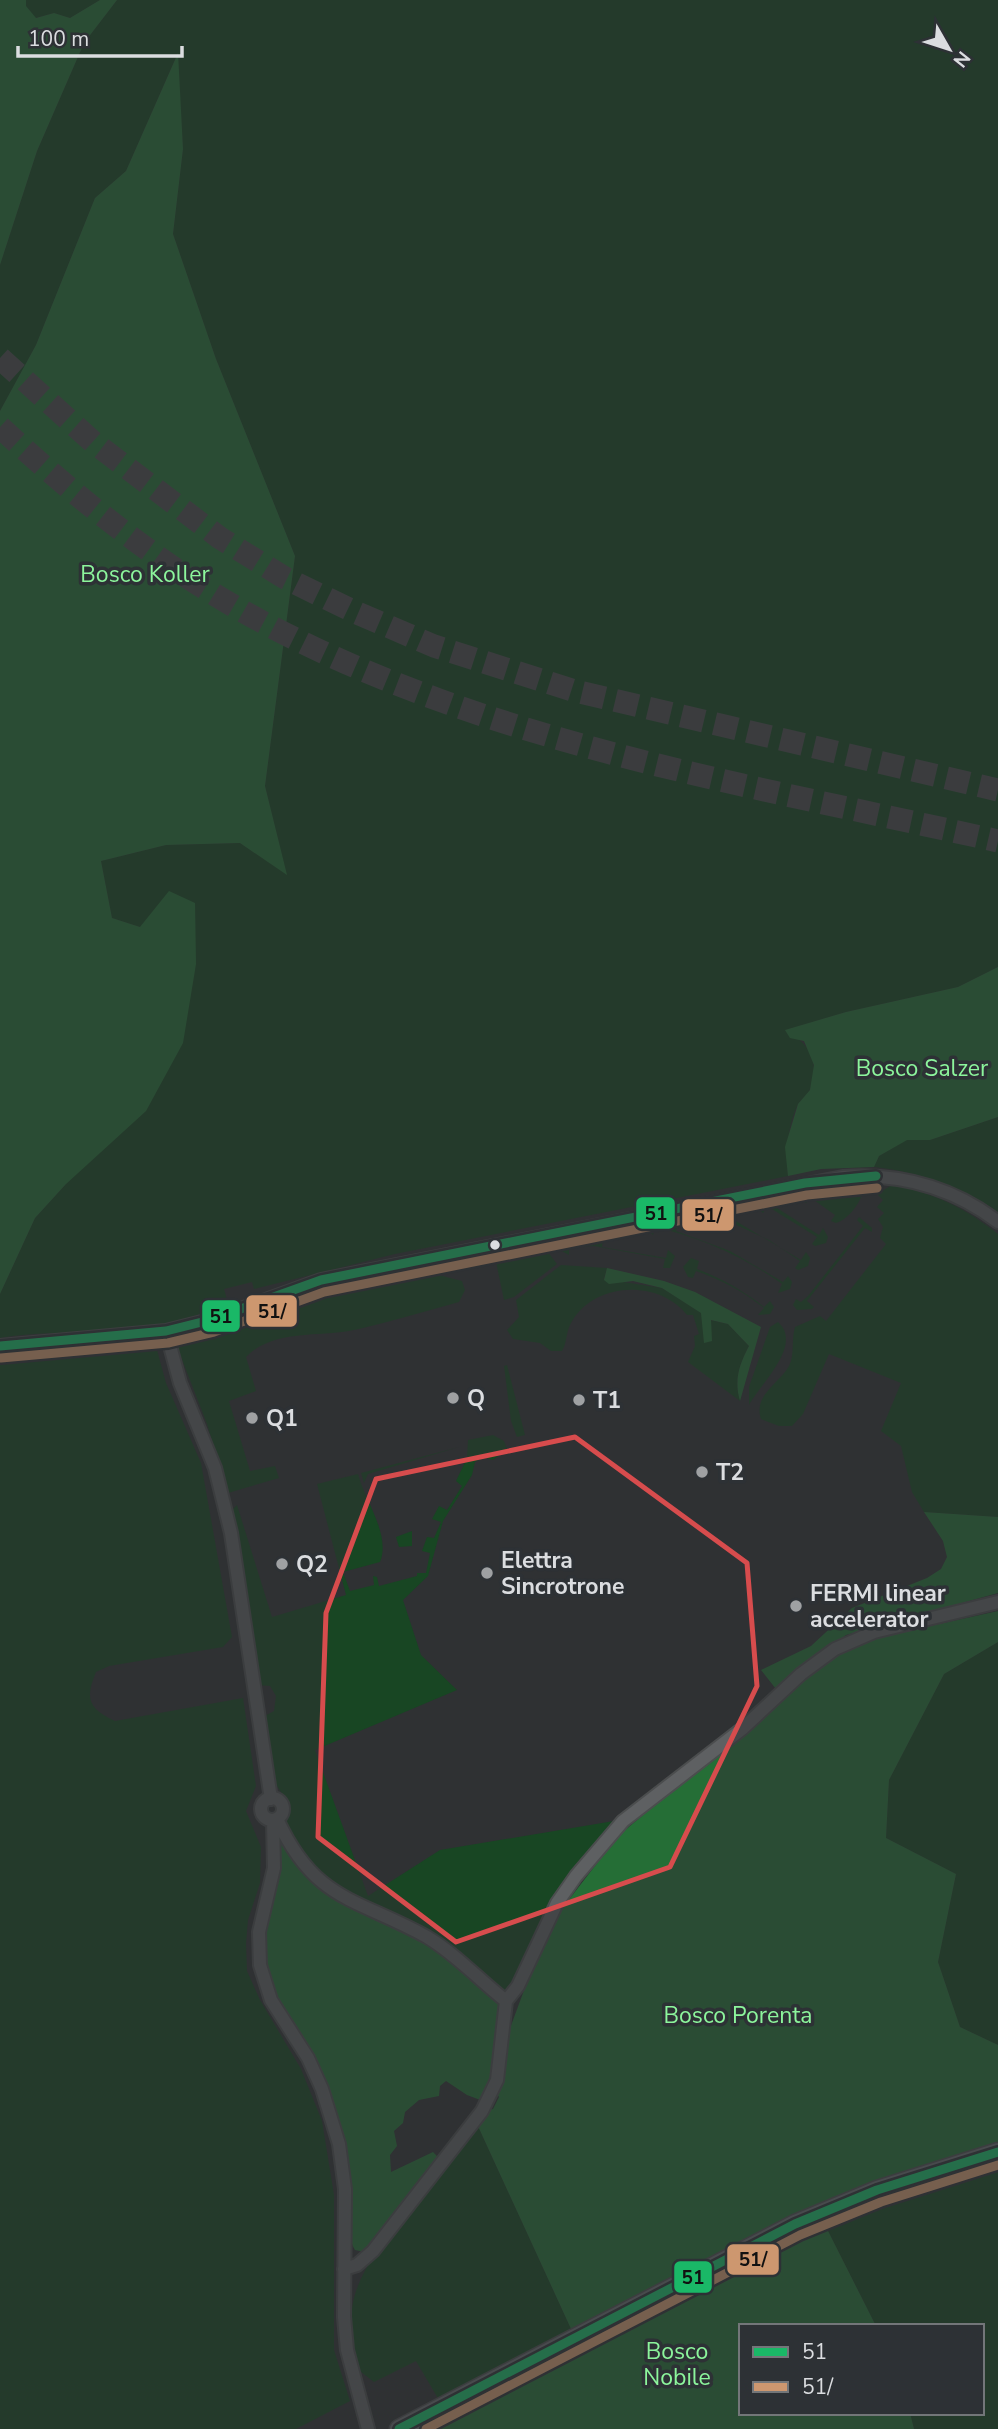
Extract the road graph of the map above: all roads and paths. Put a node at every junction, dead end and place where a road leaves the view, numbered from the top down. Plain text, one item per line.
1 (998, 1222) edge
2 (166, 1331) junction
3 (0, 1346) edge
4 (998, 1602) edge
5 (275, 1820) junction
6 (506, 2001) junction
7 (998, 2152) edge
8 (344, 2269) junction
9 (368, 2429) edge
10 (399, 2429) edge

1 - 2 street
2 - 3 street
2 - 5 street
4 - 6 street
5 - 6 street
5 - 8 street
6 - 8 street
7 - 10 main road
8 - 9 street

